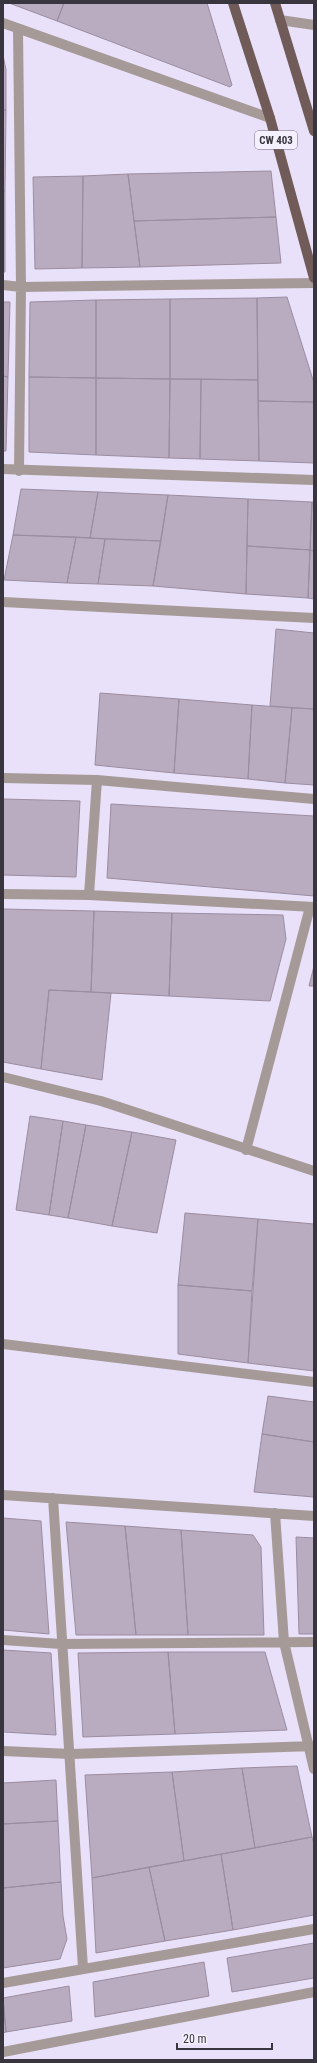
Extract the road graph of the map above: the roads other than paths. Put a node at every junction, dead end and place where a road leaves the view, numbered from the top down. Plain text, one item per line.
1 (233, 3) edge
2 (275, 3) edge
3 (280, 20) junction
4 (3, 24) edge
5 (314, 25) edge
6 (18, 29) junction
7 (270, 118) junction
8 (312, 119) edge
9 (314, 131) edge
10 (314, 278) edge
11 (314, 283) edge
12 (3, 285) edge
13 (20, 287) junction
14 (3, 470) edge
15 (19, 471) junction
16 (314, 480) edge
17 (3, 602) edge
18 (314, 618) edge
19 (3, 778) edge
20 (97, 780) junction
21 (314, 799) edge
22 (3, 894) edge
23 (89, 896) junction
24 (312, 907) edge
25 (3, 1077) edge
26 (246, 1150) junction
27 (314, 1171) edge
28 (3, 1344) edge
29 (314, 1382) edge
30 (3, 1495) edge
31 (53, 1498) junction
32 (275, 1513) junction
33 (314, 1516) edge
34 (3, 1640) edge
35 (284, 1642) junction
36 (314, 1642) edge
37 (62, 1644) junction
38 (311, 1746) edge
39 (3, 1751) edge
40 (71, 1754) junction
41 (314, 1769) edge
42 (314, 1929) edge
43 (83, 1968) junction
44 (3, 1983) edge
45 (314, 1992) edge
46 (3, 2052) edge

1 - 7 main road, CW 403
2 - 3 main road, CW 403
3 - 5 street
3 - 8 main road, CW 403
4 - 6 street
6 - 7 street
6 - 13 street
7 - 10 main road, CW 403
8 - 9 main road, CW 403
11 - 13 street
12 - 13 street
13 - 15 street
14 - 15 street
15 - 16 street
17 - 18 street
19 - 20 street
20 - 21 street
20 - 23 street
22 - 23 street
23 - 24 street
24 - 26 street
25 - 26 street
26 - 27 street
28 - 29 street
30 - 31 street
31 - 32 street
31 - 37 street
32 - 33 street
32 - 35 street
34 - 37 street
35 - 36 street
35 - 37 street
35 - 38 street
37 - 40 street
38 - 40 street
38 - 41 street
39 - 40 street
40 - 43 street
42 - 43 street
43 - 44 street
45 - 46 street

